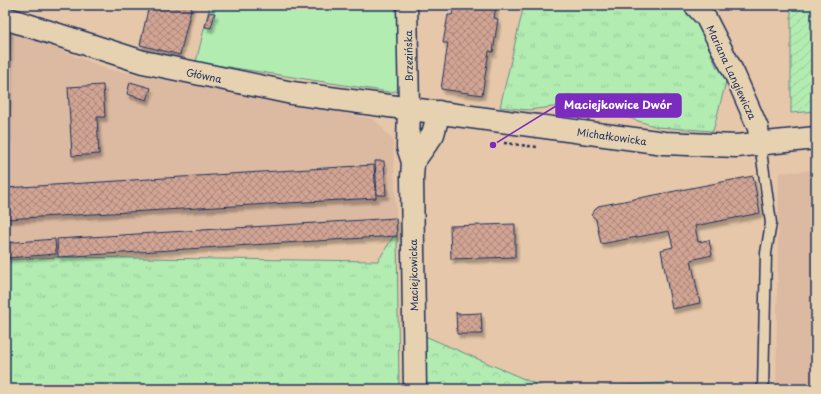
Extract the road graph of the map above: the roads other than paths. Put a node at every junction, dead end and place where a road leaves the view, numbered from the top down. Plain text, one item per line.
1 (407, 5) edge
2 (694, 5) edge
3 (5, 18) edge
4 (409, 107) junction
5 (439, 112) junction
6 (816, 138) edge
7 (760, 144) junction
8 (413, 162) junction
9 (416, 389) edge
10 (763, 389) edge

1 - 4 street, Brzezińska
2 - 7 street, Mariana Langiewicza
3 - 4 street, Główna
4 - 5 street, Michałkowicka
4 - 8 street, Maciejkowicka
5 - 7 street, Michałkowicka
5 - 8 street
6 - 7 street, Michałkowicka
7 - 10 lane
8 - 9 street, Maciejkowicka

